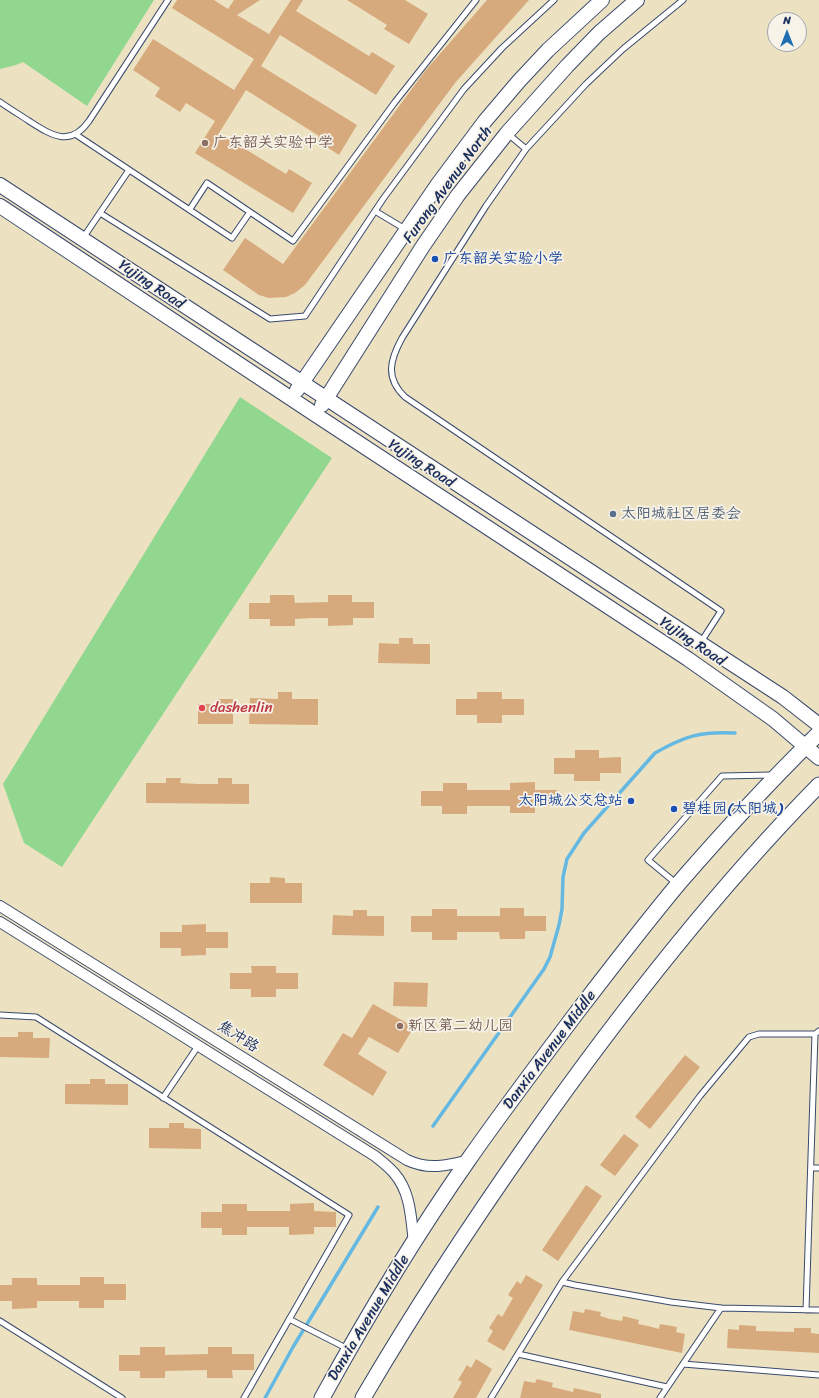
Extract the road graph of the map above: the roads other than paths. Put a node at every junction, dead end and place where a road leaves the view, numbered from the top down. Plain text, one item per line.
1 (168, 0) edge
2 (476, 0) edge
3 (554, 0) edge
4 (602, 0) edge
5 (637, 0) edge
6 (683, 0) edge
7 (0, 102) edge
8 (507, 133) junction
9 (75, 134) junction
10 (526, 149) junction
11 (129, 170) junction
12 (0, 185) edge
13 (2, 210) edge
14 (190, 210) junction
15 (375, 211) junction
16 (250, 212) junction
17 (100, 213) junction
18 (407, 230) junction
19 (82, 239) junction
20 (302, 383) junction
21 (291, 398) junction
22 (326, 398) junction
23 (316, 415) junction
24 (700, 643) junction
25 (819, 724) edge
26 (819, 733) edge
27 (806, 746) junction
28 (819, 758) edge
29 (777, 775) junction
30 (819, 784) edge
31 (678, 885) junction
32 (0, 906) edge
33 (0, 922) edge
34 (0, 1015) edge
35 (817, 1032) edge
36 (198, 1046) junction
37 (163, 1098) junction
38 (468, 1160) junction
39 (811, 1168) junction
40 (819, 1168) edge
41 (414, 1243) junction
42 (562, 1282) junction
43 (721, 1308) junction
44 (806, 1310) junction
45 (819, 1310) edge
46 (289, 1319) junction
47 (0, 1321) edge
48 (349, 1350) junction
49 (518, 1354) junction
50 (683, 1364) junction
51 (819, 1375) edge
52 (667, 1387) junction
53 (122, 1398) edge
54 (244, 1398) edge
55 (322, 1398) edge
56 (362, 1398) edge
57 (491, 1398) edge
58 (660, 1398) edge

1 - 9 lane
2 - 16 lane
3 - 15 lane
4 - 18 main road, Furong Avenue North
5 - 8 main road, Furong Avenue North
6 - 10 lane
7 - 9 lane
8 - 10 lane
8 - 22 main road, Furong Avenue North
9 - 11 lane
10 - 24 lane
11 - 14 lane
11 - 17 lane
12 - 19 main road, Yujing Road
13 - 21 main road, Yujing Road
14 - 16 lane
14 - 16 lane
15 - 17 lane
15 - 18 lane
17 - 19 lane
18 - 20 main road, Furong Avenue North
19 - 20 main road, Yujing Road
20 - 21 main road, Furong Avenue North
20 - 22 main road, Yujing Road
21 - 23 main road, Yujing Road
22 - 23 main road, Furong Avenue North
22 - 24 main road, Yujing Road
23 - 27 main road, Yujing Road
24 - 25 main road, Yujing Road
26 - 27 main road, Danxia Avenue Middle
27 - 28 main road, Yujing Road
27 - 29 main road, Danxia Avenue Middle
29 - 31 main road, Danxia Avenue Middle
29 - 31 lane
30 - 56 main road
31 - 38 main road, Danxia Avenue Middle
32 - 38 street, 焦冲路
33 - 36 street, 焦冲路
34 - 37 lane
35 - 39 lane
35 - 42 lane
36 - 37 lane
36 - 41 street, 焦冲路
37 - 46 lane
38 - 41 main road, Danxia Avenue Middle
39 - 40 lane
39 - 44 lane
41 - 48 main road, Danxia Avenue Middle
42 - 43 lane
42 - 49 lane
43 - 44 lane
43 - 50 lane
44 - 45 lane
46 - 48 lane
46 - 54 lane
47 - 53 lane
48 - 55 main road, Danxia Avenue Middle
49 - 52 lane
49 - 57 lane
50 - 51 lane
50 - 52 lane
52 - 58 lane

